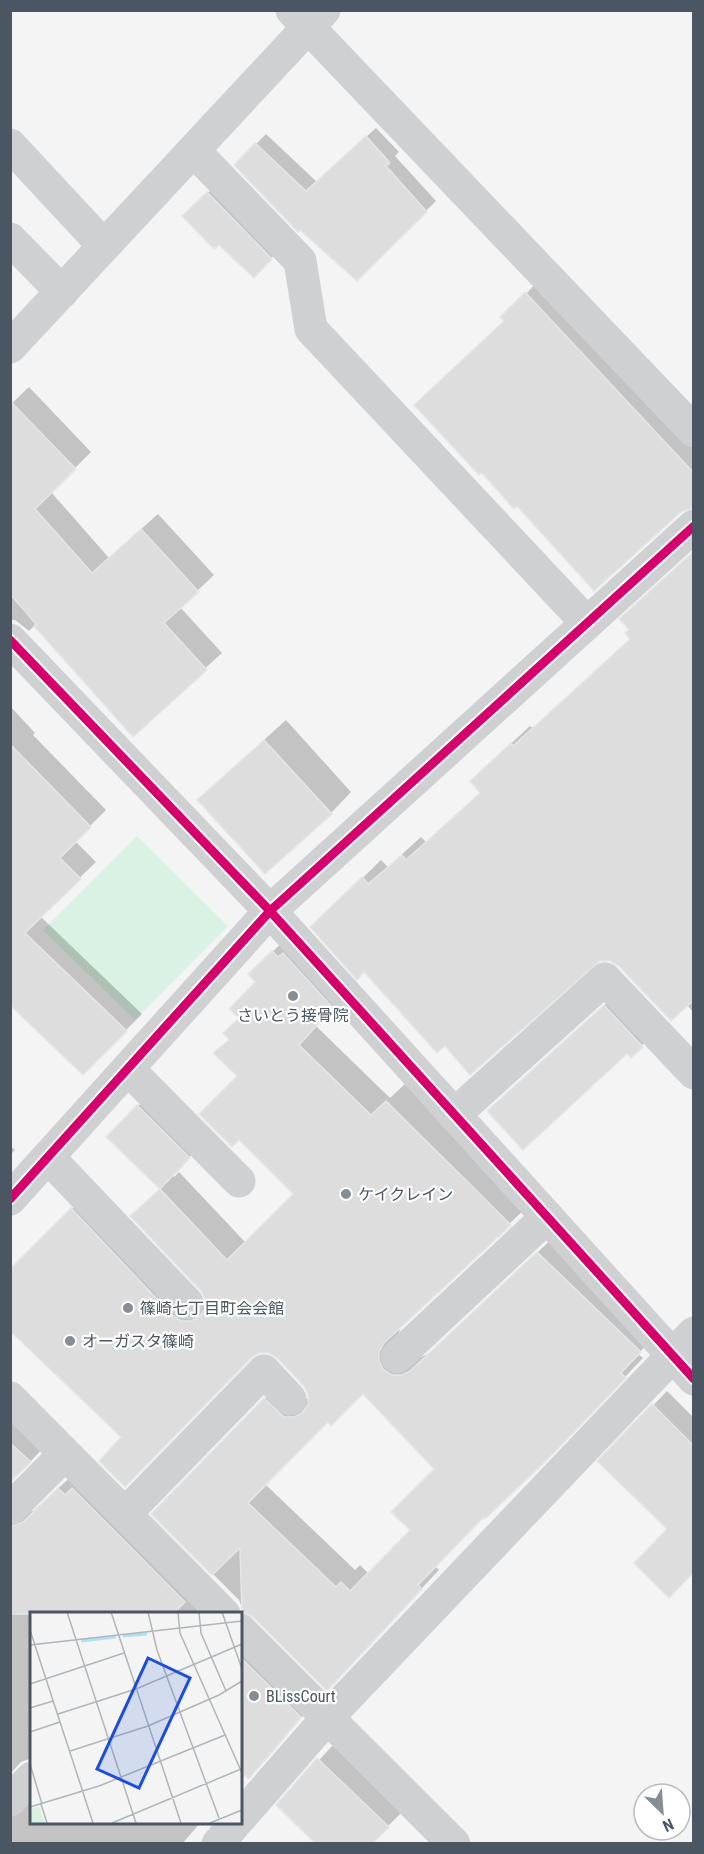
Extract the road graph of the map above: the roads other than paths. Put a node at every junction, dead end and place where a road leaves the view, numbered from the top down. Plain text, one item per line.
1 (308, 16) edge
2 (10, 145) edge
3 (194, 151) junction
4 (10, 239) edge
5 (104, 246) junction
6 (62, 292) junction
7 (10, 347) edge
8 (693, 431) edge
9 (693, 526) edge
10 (587, 623) junction
11 (16, 657) edge
12 (270, 911) junction
13 (128, 1069) junction
14 (693, 1072) edge
15 (454, 1115) junction
16 (48, 1157) junction
17 (239, 1181) dead end
18 (10, 1199) edge
19 (547, 1217) junction
20 (187, 1303) dead end
21 (682, 1344) edge
22 (397, 1357) dead end
23 (693, 1379) edge
24 (10, 1398) edge
25 (290, 1399) dead end
26 (65, 1454) junction
27 (10, 1509) edge
28 (125, 1514) junction
29 (206, 1608) edge
30 (242, 1632) edge
31 (327, 1718) junction
32 (30, 1780) edge
33 (10, 1800) edge
34 (242, 1816) edge
35 (234, 1824) edge
36 (218, 1844) edge
37 (454, 1844) edge

1 - 3 street
1 - 8 street
2 - 5 street
3 - 5 street
3 - 10 street
4 - 6 street
5 - 6 street
6 - 7 street
9 - 10 street
10 - 12 street
11 - 12 street
12 - 13 street
12 - 15 street
13 - 16 street
13 - 17 street
14 - 15 street
15 - 19 street
16 - 18 street
16 - 20 street
19 - 21 street
19 - 22 street
21 - 23 street
21 - 31 street
24 - 26 street
25 - 28 street
26 - 27 street
26 - 28 street
28 - 29 street
30 - 31 street
31 - 34 street
31 - 37 street
32 - 33 street
35 - 36 street

